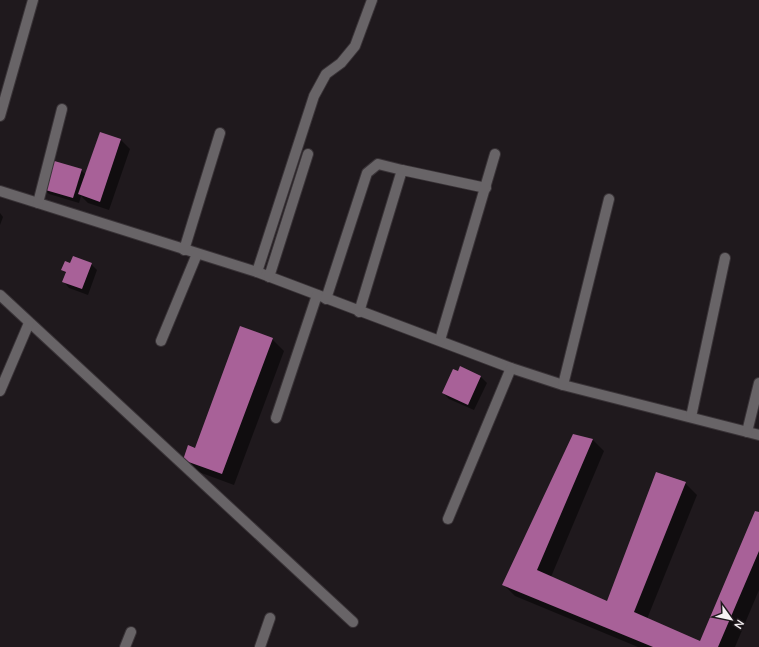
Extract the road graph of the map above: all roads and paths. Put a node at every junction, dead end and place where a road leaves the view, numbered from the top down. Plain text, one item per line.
1 (33, 0) edge
2 (372, 0) edge
3 (62, 109) dead end
4 (0, 116) edge
5 (220, 133) dead end
6 (308, 154) dead end
7 (496, 154) dead end
8 (402, 170) junction
9 (486, 188) junction
10 (0, 191) edge
11 (609, 199) dead end
12 (38, 203) junction
13 (184, 250) junction
14 (197, 254) junction
15 (725, 258) dead end
16 (257, 272) junction
17 (269, 277) junction
18 (0, 295) edge
19 (321, 297) junction
20 (359, 312) junction
21 (29, 322) junction
22 (440, 340) junction
23 (161, 341) dead end
24 (511, 368) junction
25 (759, 383) edge
26 (563, 385) junction
27 (0, 391) edge
28 (276, 418) dead end
29 (691, 418) junction
30 (747, 432) junction
31 (759, 434) edge
32 (448, 519) dead end
33 (270, 618) dead end
34 (353, 622) dead end
35 (131, 632) dead end
36 (125, 647) edge
37 (260, 647) edge

1 - 4 street
2 - 16 street
3 - 12 street
5 - 13 street
6 - 17 street
7 - 9 street
8 - 9 street
8 - 19 street
8 - 20 street
9 - 22 street
10 - 12 street
11 - 26 street
12 - 13 street
13 - 14 street
14 - 16 street
14 - 23 street
15 - 29 street
16 - 17 street
17 - 19 street
18 - 21 street
19 - 20 street
19 - 28 street
20 - 22 street
21 - 27 street
21 - 34 street
22 - 24 street
24 - 26 street
24 - 32 street
25 - 30 street
26 - 29 street
29 - 30 street
30 - 31 street
33 - 37 street
35 - 36 street

